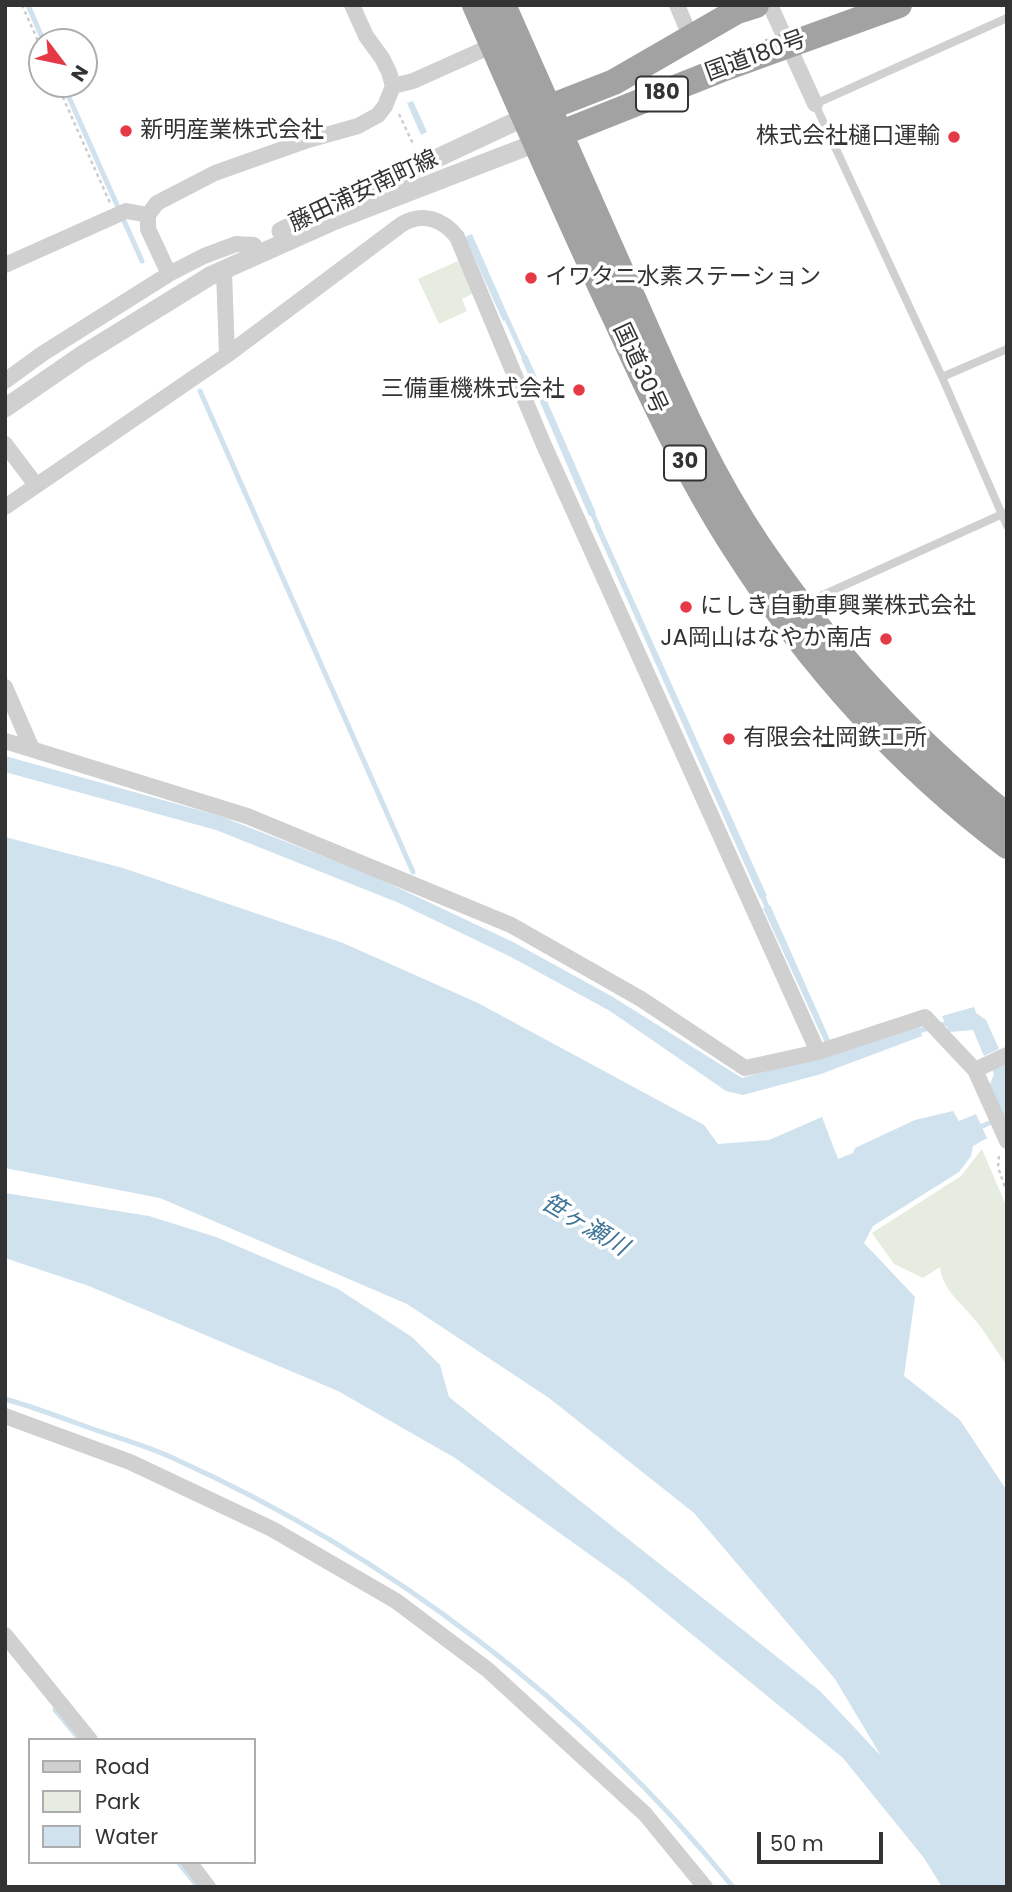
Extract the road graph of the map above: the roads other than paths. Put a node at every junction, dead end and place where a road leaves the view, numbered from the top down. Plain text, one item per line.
1 (352, 5) edge
2 (475, 5) edge
3 (503, 5) edge
4 (677, 5) edge
5 (756, 5) edge
6 (770, 5) edge
7 (899, 5) edge
8 (1007, 18) edge
9 (691, 38) junction
10 (504, 40) junction
11 (788, 45) junction
12 (391, 91) junction
13 (815, 104) junction
14 (536, 112) junction
15 (548, 139) junction
16 (148, 215) junction
17 (254, 245) junction
18 (5, 265) edge
19 (169, 274) junction
20 (217, 274) junction
21 (1007, 349) edge
22 (228, 355) junction
23 (942, 377) junction
24 (5, 381) edge
25 (5, 408) edge
26 (5, 444) edge
27 (36, 485) junction
28 (5, 507) edge
29 (1004, 513) edge
30 (1007, 526) edge
31 (801, 605) junction
32 (5, 687) edge
33 (5, 725) edge
34 (9, 742) edge
35 (32, 749) junction
36 (1007, 816) edge
37 (1007, 846) edge
38 (826, 1049) junction
39 (1007, 1055) edge
40 (981, 1067) junction
41 (1006, 1143) edge
42 (5, 1416) edge
43 (5, 1635) edge
44 (88, 1738) edge
45 (191, 1864) edge
46 (208, 1887) edge
47 (705, 1887) edge

1 - 12 street
2 - 10 highway, 国道30号 / 30
3 - 10 highway, 国道30号 / 30
4 - 9 street
5 - 9 highway, 国道180号 / 180
6 - 11 street
7 - 11 highway, 国道180号 / 180
8 - 13 lane
9 - 14 highway, 国道180号 / 180
10 - 12 street
10 - 14 highway, 国道30号 / 30
11 - 13 street
11 - 15 highway, 国道180号 / 180
12 - 16 street
13 - 23 lane
14 - 15 highway, 国道30号 / 30
14 - 17 street, 藤田浦安南町線
15 - 20 street, 藤田浦安南町線
15 - 31 highway, 国道30号 / 30
15 - 37 highway, 国道30号 / 30
16 - 18 street
16 - 19 street
17 - 19 street
17 - 20 street, 藤田浦安南町線
19 - 24 street
20 - 22 street
20 - 25 street, 藤田浦安南町線
21 - 23 lane
22 - 27 street
22 - 38 street
23 - 29 lane
26 - 27 street
27 - 28 street
29 - 30 lane
29 - 31 lane
31 - 36 highway, 国道30号 / 30
32 - 35 street
33 - 34 street
34 - 35 street
35 - 38 street
38 - 40 street
39 - 40 street
40 - 41 street
42 - 47 street
43 - 44 street
45 - 46 street

